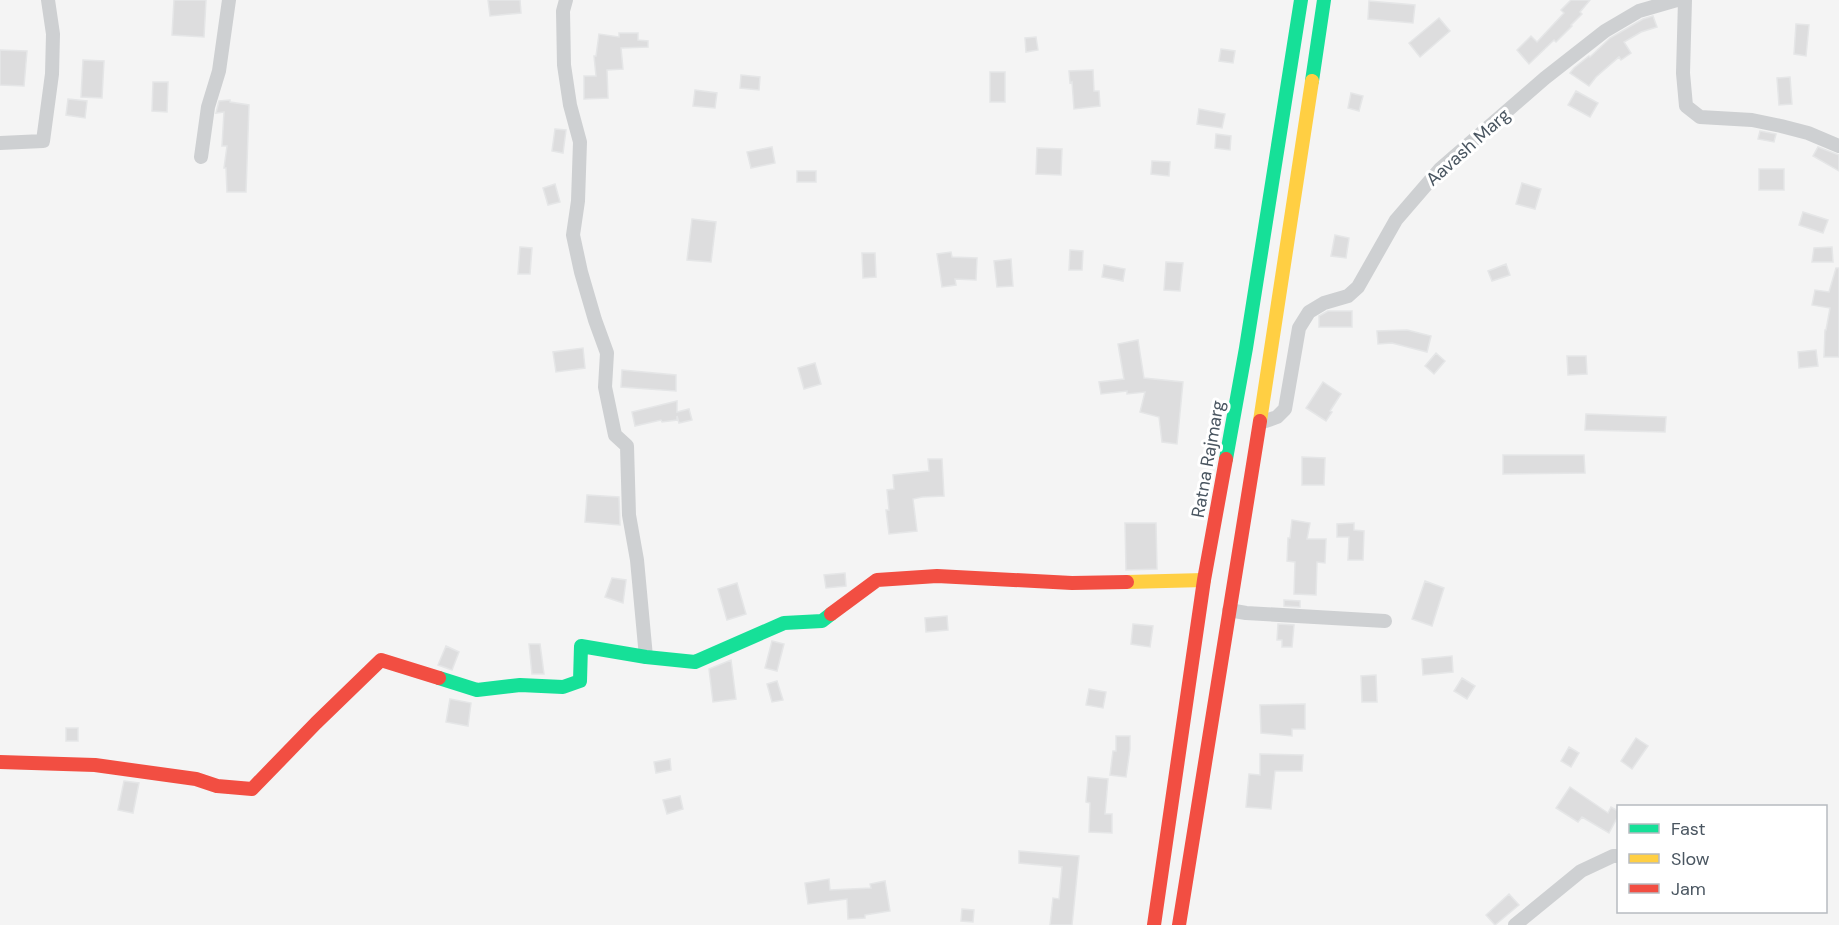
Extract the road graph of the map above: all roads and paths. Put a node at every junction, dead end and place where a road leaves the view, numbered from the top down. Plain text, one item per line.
1 (48, 0) edge
2 (229, 0) edge
3 (566, 0) edge
4 (1301, 0) edge
5 (1324, 0) edge
6 (1677, 0) edge
7 (1685, 0) edge
8 (0, 143) edge
9 (1839, 146) edge
10 (201, 157) dead end
11 (1260, 423) junction
12 (1204, 580) junction
13 (1229, 610) junction
14 (1385, 621) dead end
15 (645, 657) junction
16 (0, 762) edge
17 (1617, 856) edge
18 (1154, 925) edge
19 (1179, 925) edge
20 (1515, 925) edge

1 - 8 street
2 - 10 street
3 - 15 street
4 - 12 main road, Ratna Rajmarg
5 - 11 main road
6 - 11 street, Aavash Marg
7 - 9 street
11 - 13 main road
12 - 15 main road
12 - 18 main road, Ratna Rajmarg
13 - 14 street
13 - 19 main road
15 - 16 main road
17 - 20 street

